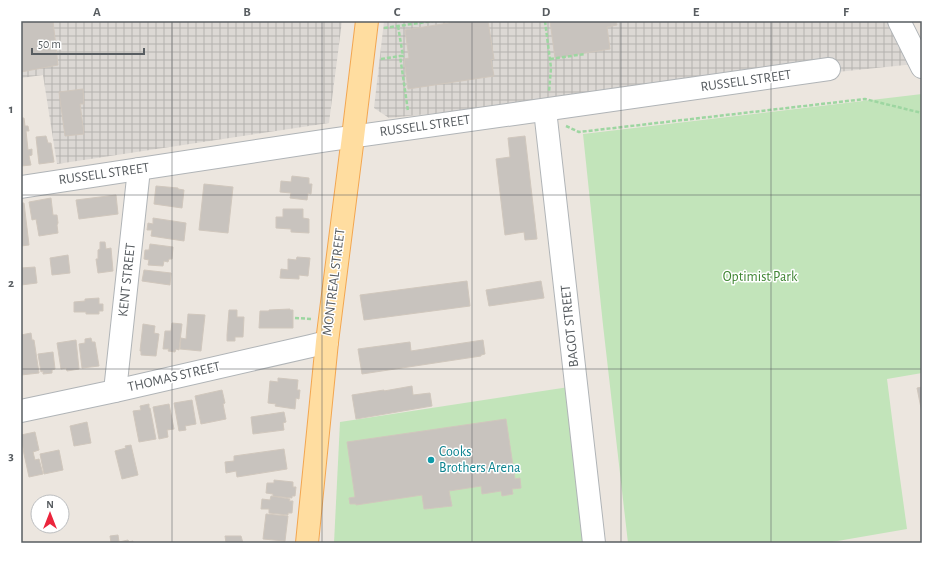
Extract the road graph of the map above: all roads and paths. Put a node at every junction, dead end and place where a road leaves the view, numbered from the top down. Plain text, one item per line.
1 (433, 21) edge
2 (545, 21) edge
3 (900, 21) edge
4 (367, 26) edge
5 (398, 26) junction
6 (585, 54) dead end
7 (550, 59) junction
8 (922, 67) edge
9 (829, 69) dead end
10 (547, 110) junction
11 (922, 113) edge
12 (411, 128) junction
13 (353, 136) junction
14 (139, 169) junction
15 (21, 187) edge
16 (295, 318) dead end
17 (315, 319) dead end
18 (327, 342) junction
19 (115, 391) junction
20 (21, 411) edge
21 (307, 543) edge
22 (594, 543) edge

1 - 5 path
2 - 7 path
3 - 8 street
4 - 5 path
4 - 13 main road, MONTREAL STREET
5 - 12 path
6 - 7 path
7 - 10 path
9 - 10 street, RUSSELL STREET
10 - 11 path
10 - 12 street, RUSSELL STREET
10 - 22 street, BAGOT STREET
12 - 13 street, RUSSELL STREET
13 - 14 street, RUSSELL STREET
13 - 18 main road, MONTREAL STREET
14 - 15 street, RUSSELL STREET
14 - 19 street, KENT STREET
16 - 17 path
18 - 19 street, THOMAS STREET
18 - 21 main road, MONTREAL STREET
19 - 20 street, THOMAS STREET

